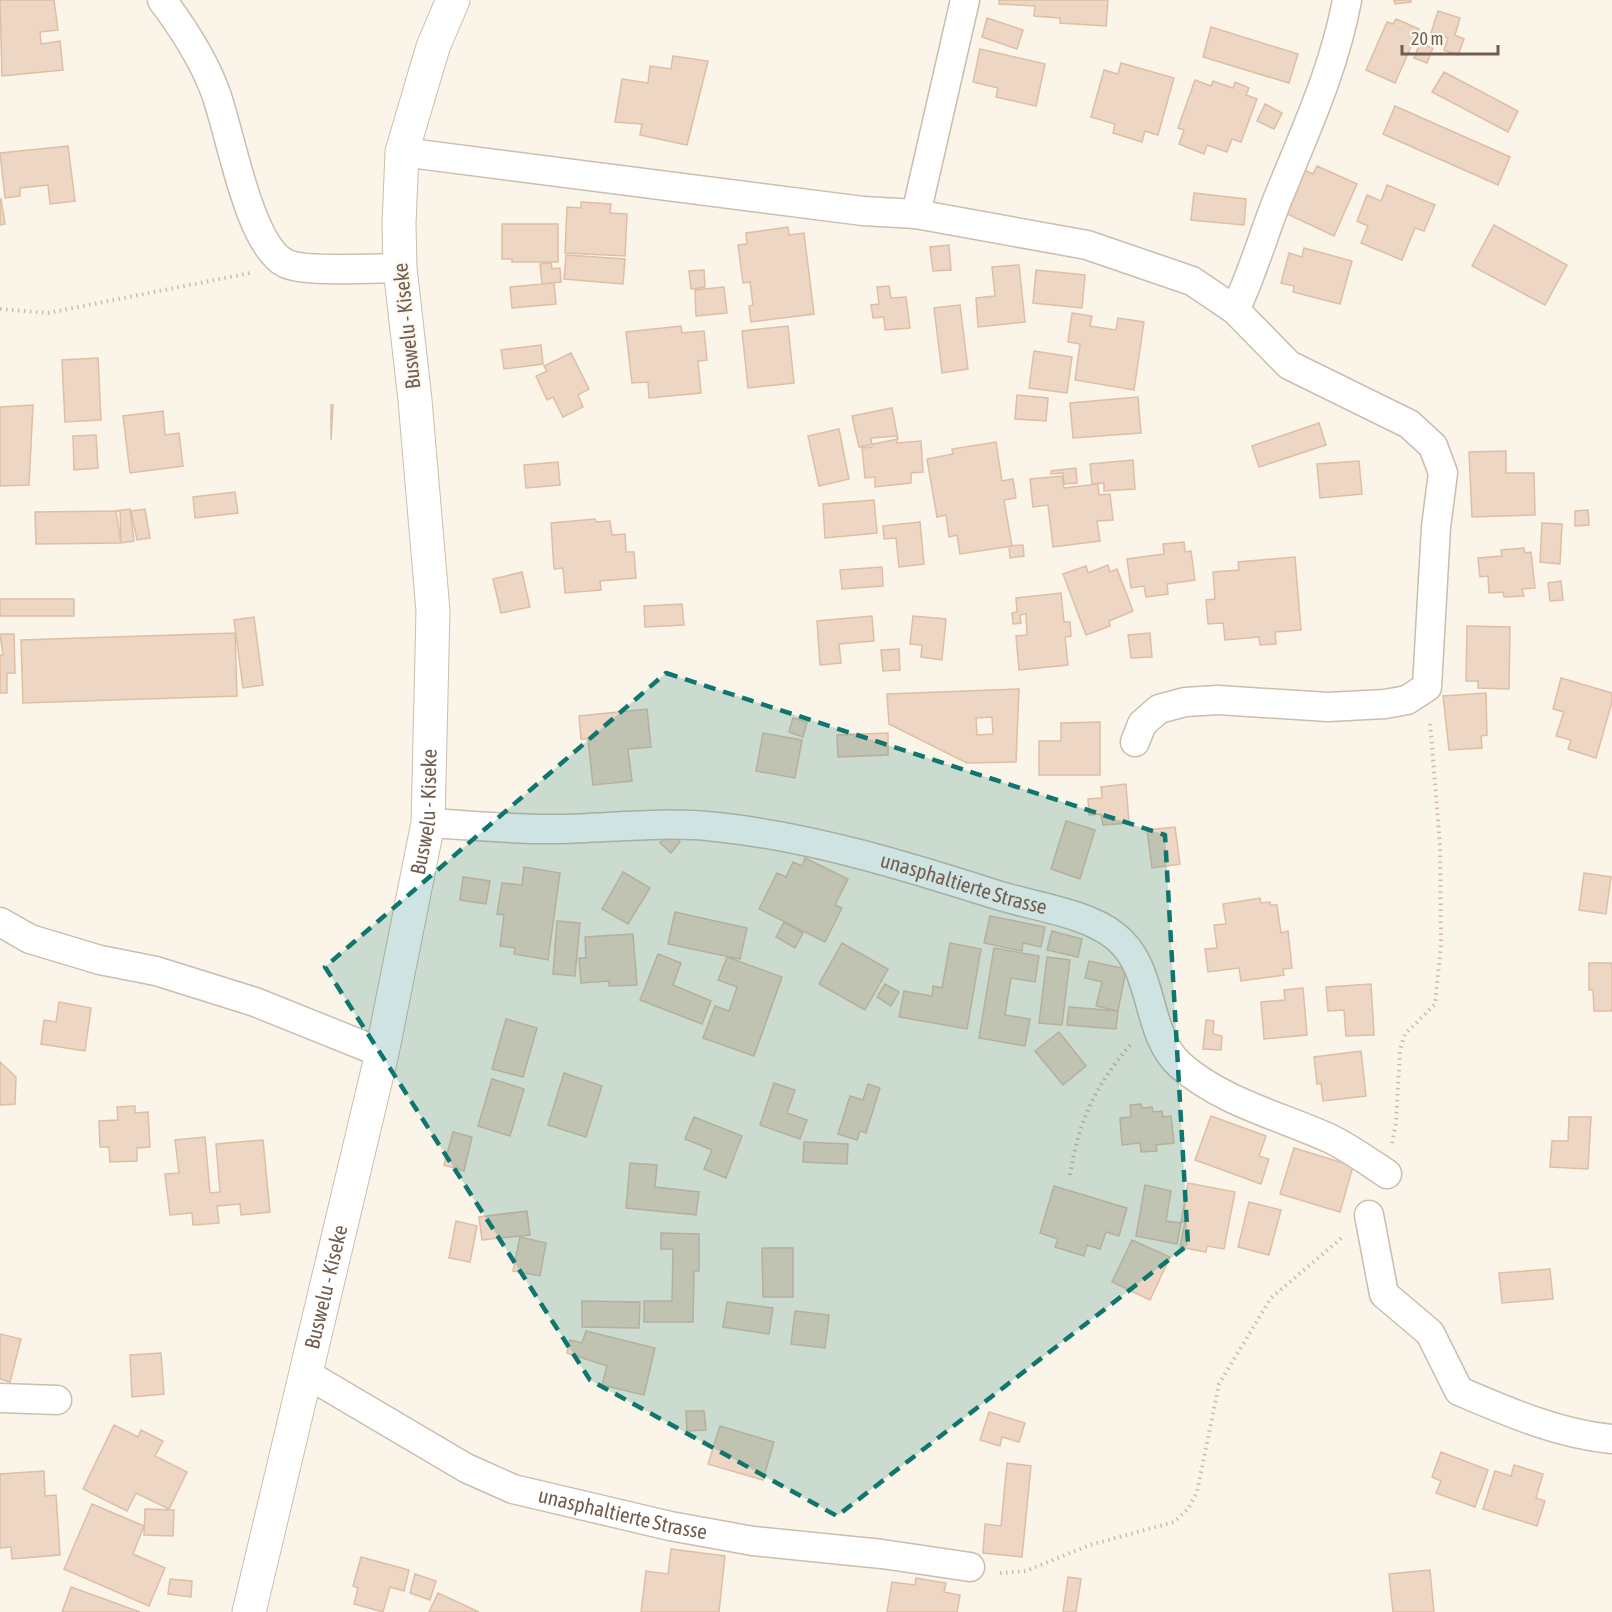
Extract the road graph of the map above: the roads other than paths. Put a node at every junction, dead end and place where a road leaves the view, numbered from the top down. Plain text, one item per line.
1 (162, 0) edge
2 (453, 0) edge
3 (965, 0) edge
4 (1347, 0) edge
5 (402, 152) junction
6 (916, 214) junction
7 (400, 268) junction
8 (1235, 310) junction
9 (1135, 742) dead end
10 (428, 823) junction
11 (0, 922) edge
12 (382, 1053) junction
13 (1387, 1174) road end
14 (1369, 1215) road end
15 (305, 1373) junction
16 (0, 1398) edge
17 (57, 1400) dead end
18 (1612, 1440) edge
19 (970, 1567) road end
20 (249, 1612) edge

1 - 7 street
2 - 5 main road, Buswelu - Kiseke
3 - 6 street
4 - 8 street
5 - 6 street
5 - 7 main road, Buswelu - Kiseke
6 - 8 street
7 - 10 main road, Buswelu - Kiseke
8 - 9 street
10 - 12 main road, Buswelu - Kiseke
10 - 13 street, unasphaltierte Strasse
11 - 12 street
12 - 15 main road, Buswelu - Kiseke
14 - 18 street
15 - 19 street, unasphaltierte Strasse
15 - 20 main road, Buswelu - Kiseke
16 - 17 street

